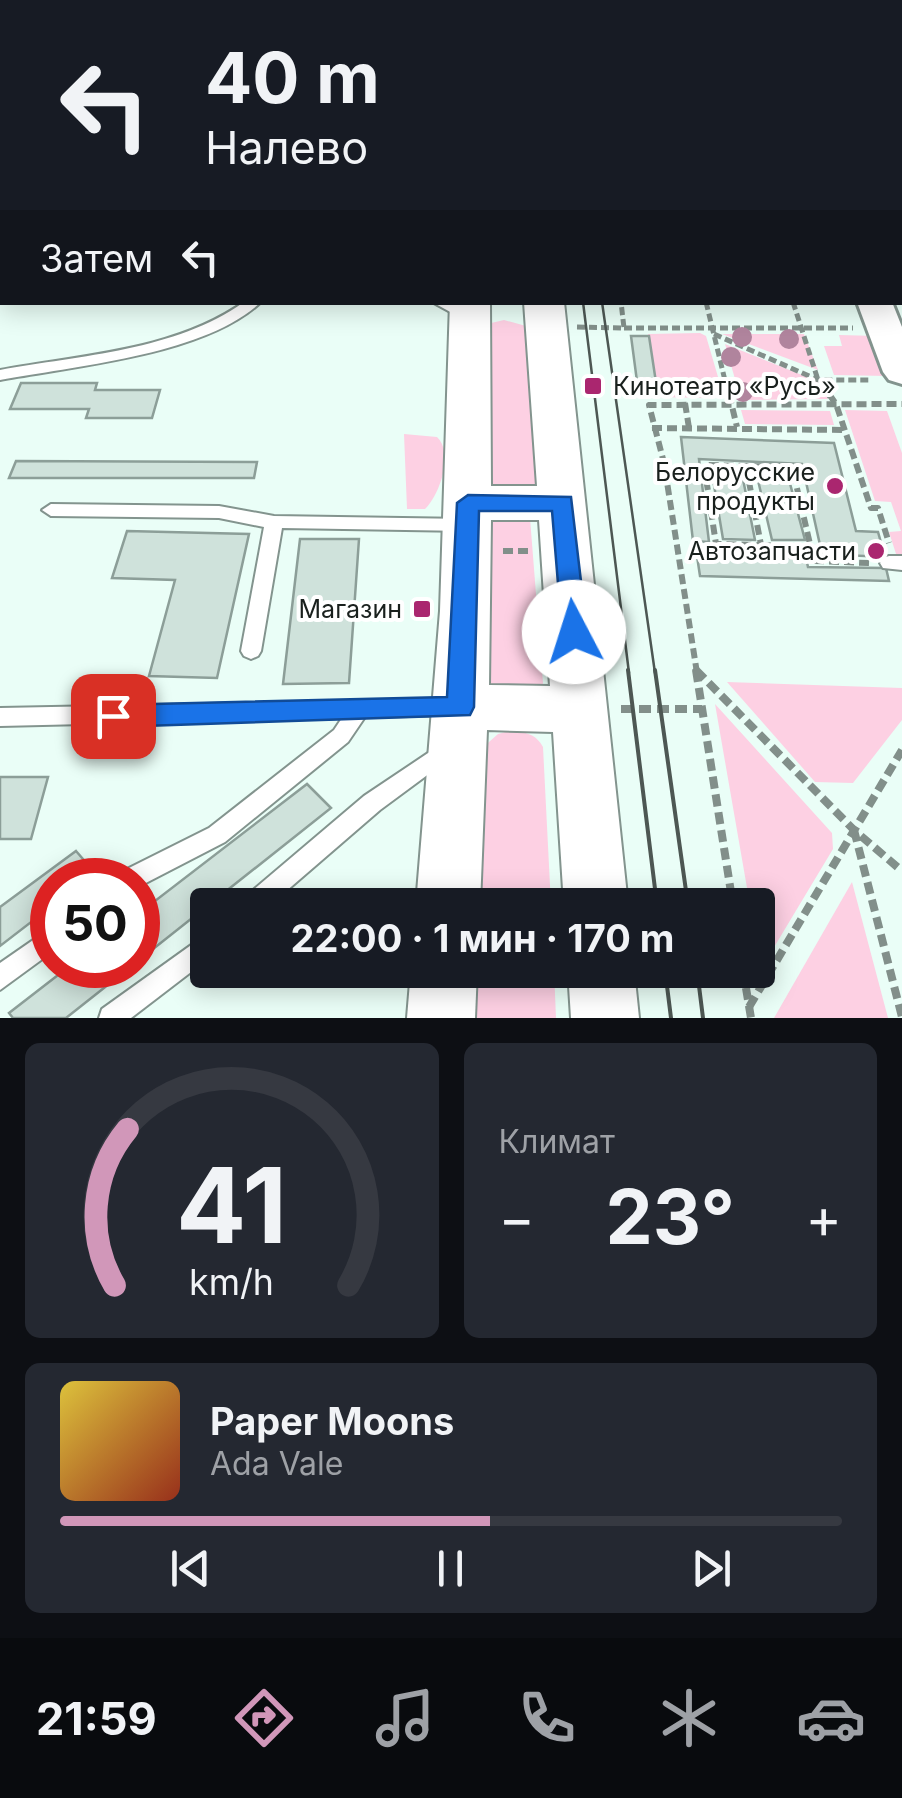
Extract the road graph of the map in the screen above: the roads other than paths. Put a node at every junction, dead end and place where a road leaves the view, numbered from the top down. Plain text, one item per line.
1 (251, 305) edge
2 (459, 308) edge
3 (879, 315) edge
4 (555, 321) edge
5 (0, 375) edge
6 (894, 376) edge
7 (563, 502) junction
8 (51, 510) dead end
9 (468, 514) junction
10 (274, 522) junction
11 (251, 650) dead end
12 (359, 710) junction
13 (582, 710) junction
14 (0, 716) edge
15 (459, 724) junction
16 (160, 864) edge
17 (273, 888) edge
18 (449, 888) edge
19 (595, 888) edge
20 (30, 955) edge
21 (190, 958) edge
22 (0, 978) edge
23 (443, 988) edge
24 (603, 988) edge
25 (111, 1018) edge
26 (442, 1018) edge
27 (605, 1018) edge

1 - 5 lane
2 - 4 main road
2 - 9 main road
3 - 6 street
4 - 7 main road
7 - 9 main road
7 - 13 main road
8 - 10 lane
9 - 10 lane
9 - 15 main road
10 - 11 lane
12 - 14 lane
12 - 15 lane
12 - 16 lane
13 - 15 main road
13 - 19 main road
15 - 17 lane
15 - 18 main road
20 - 22 lane
21 - 25 lane
23 - 26 main road
24 - 27 main road

